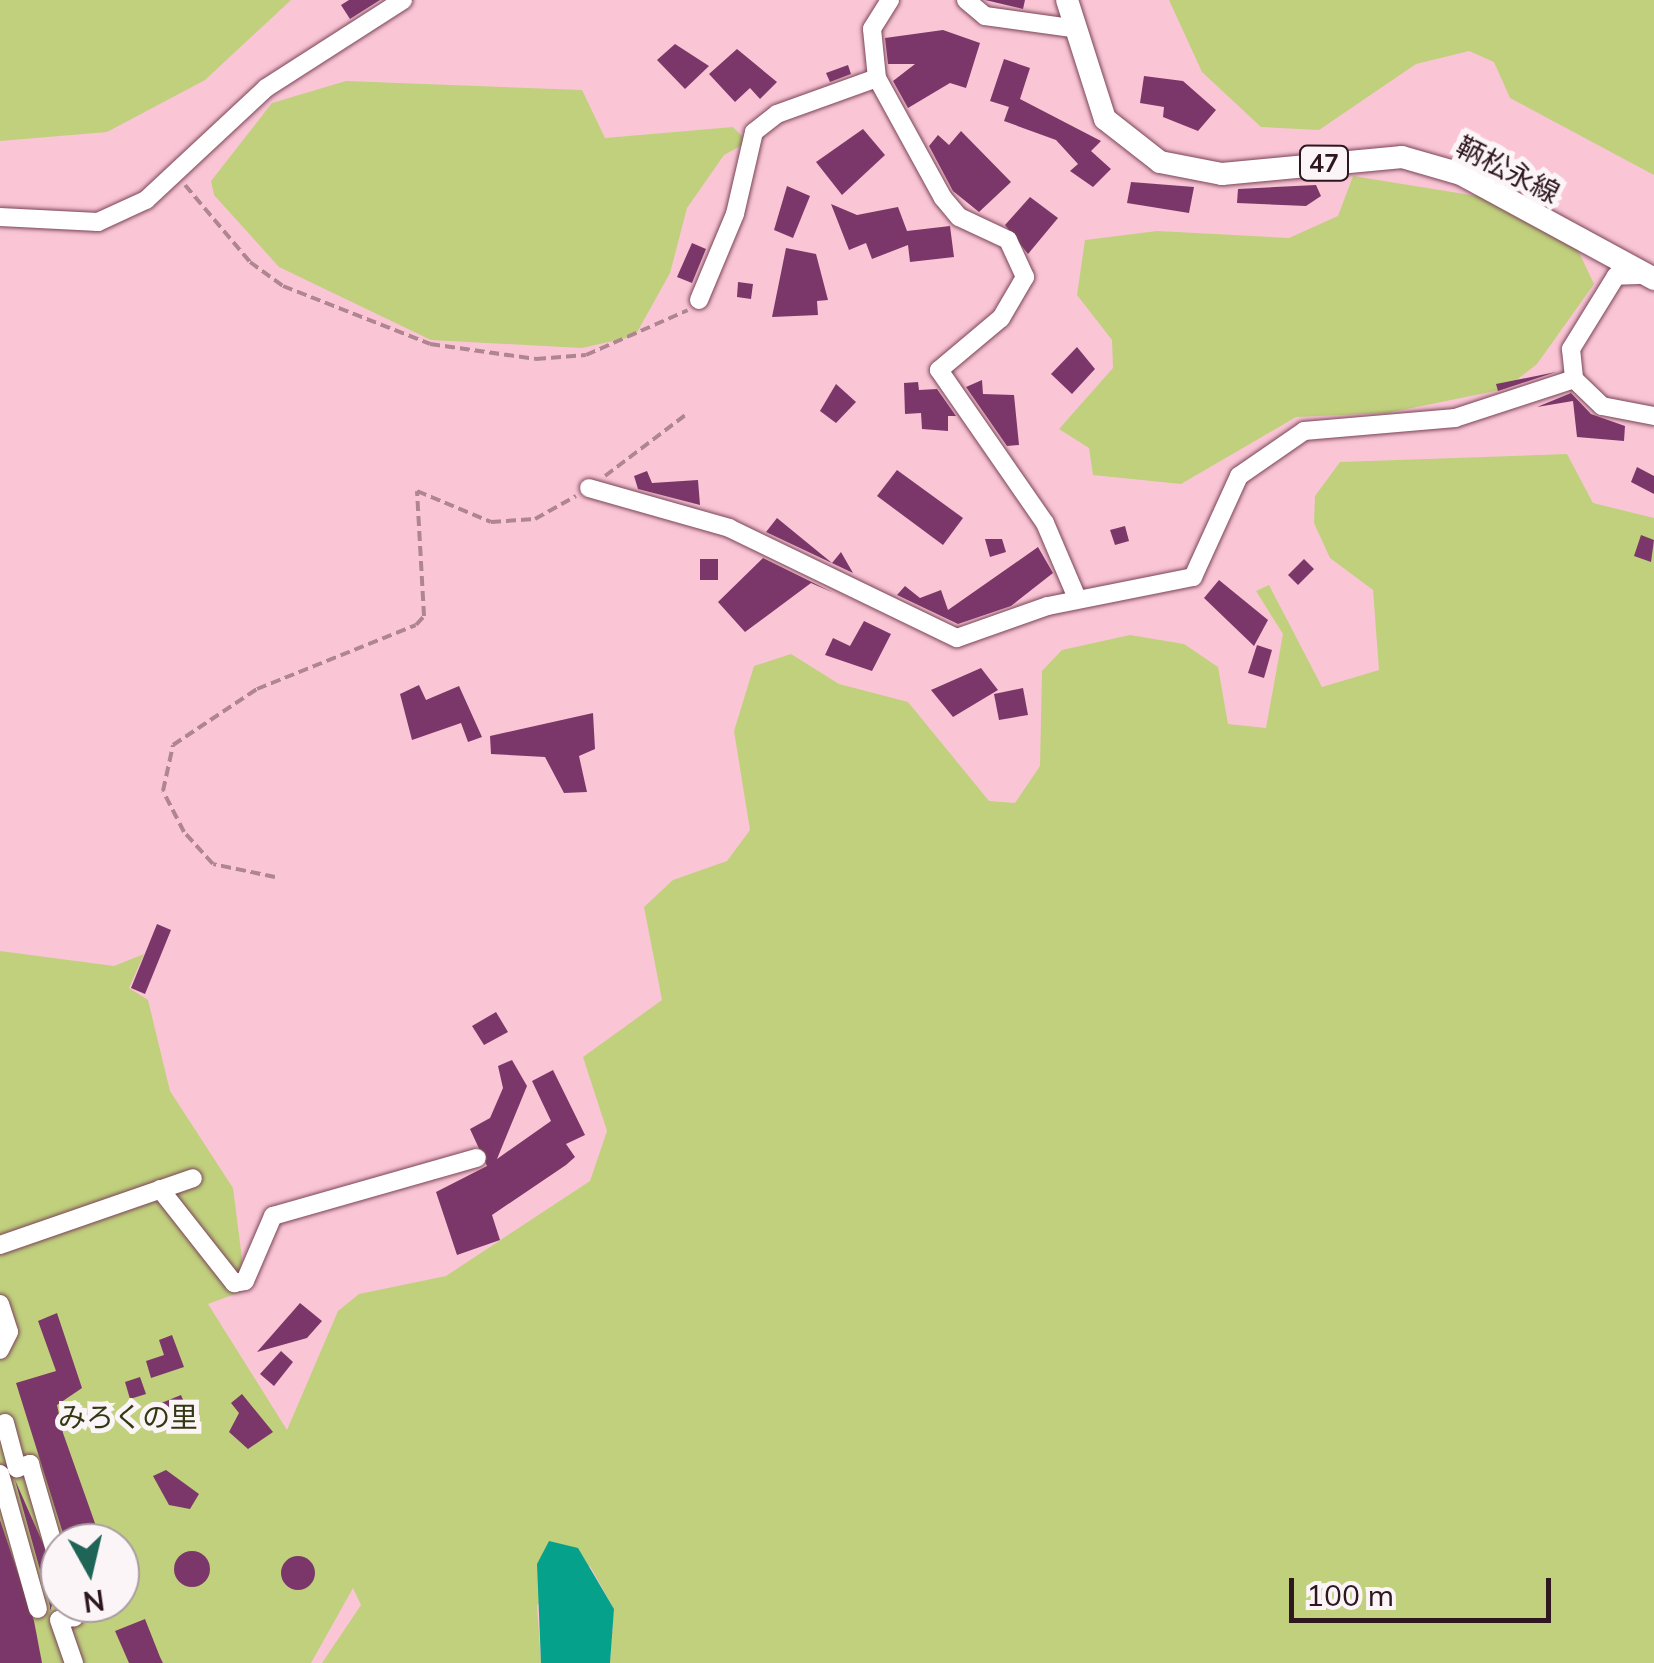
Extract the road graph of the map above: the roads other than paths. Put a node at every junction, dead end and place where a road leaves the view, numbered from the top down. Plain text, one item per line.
1 (403, 0) edge
2 (890, 0) edge
3 (966, 0) edge
4 (1067, 0) edge
5 (1072, 28) junction
6 (877, 78) junction
7 (0, 218) edge
8 (1646, 277) edge
9 (699, 300) road end
10 (1574, 380) junction
11 (1654, 416) edge
12 (589, 488) road end
13 (1077, 598) junction
14 (477, 1158) dead end
15 (193, 1178) dead end
16 (160, 1189) junction
17 (0, 1246) edge
18 (0, 1304) edge
19 (0, 1350) edge
20 (2, 1415) edge
21 (6, 1472) edge
22 (47, 1523) edge
23 (74, 1663) edge

1 - 7 street
2 - 6 street
3 - 5 street
4 - 5 main road, 鞆松永線 / 47
5 - 8 main road, 鞆松永線 / 47
6 - 9 street
6 - 13 street
8 - 10 street
10 - 11 street
10 - 13 street
12 - 13 street
14 - 16 street
15 - 16 street
16 - 17 street
18 - 19 street
20 - 21 street
21 - 22 street
21 - 23 street

